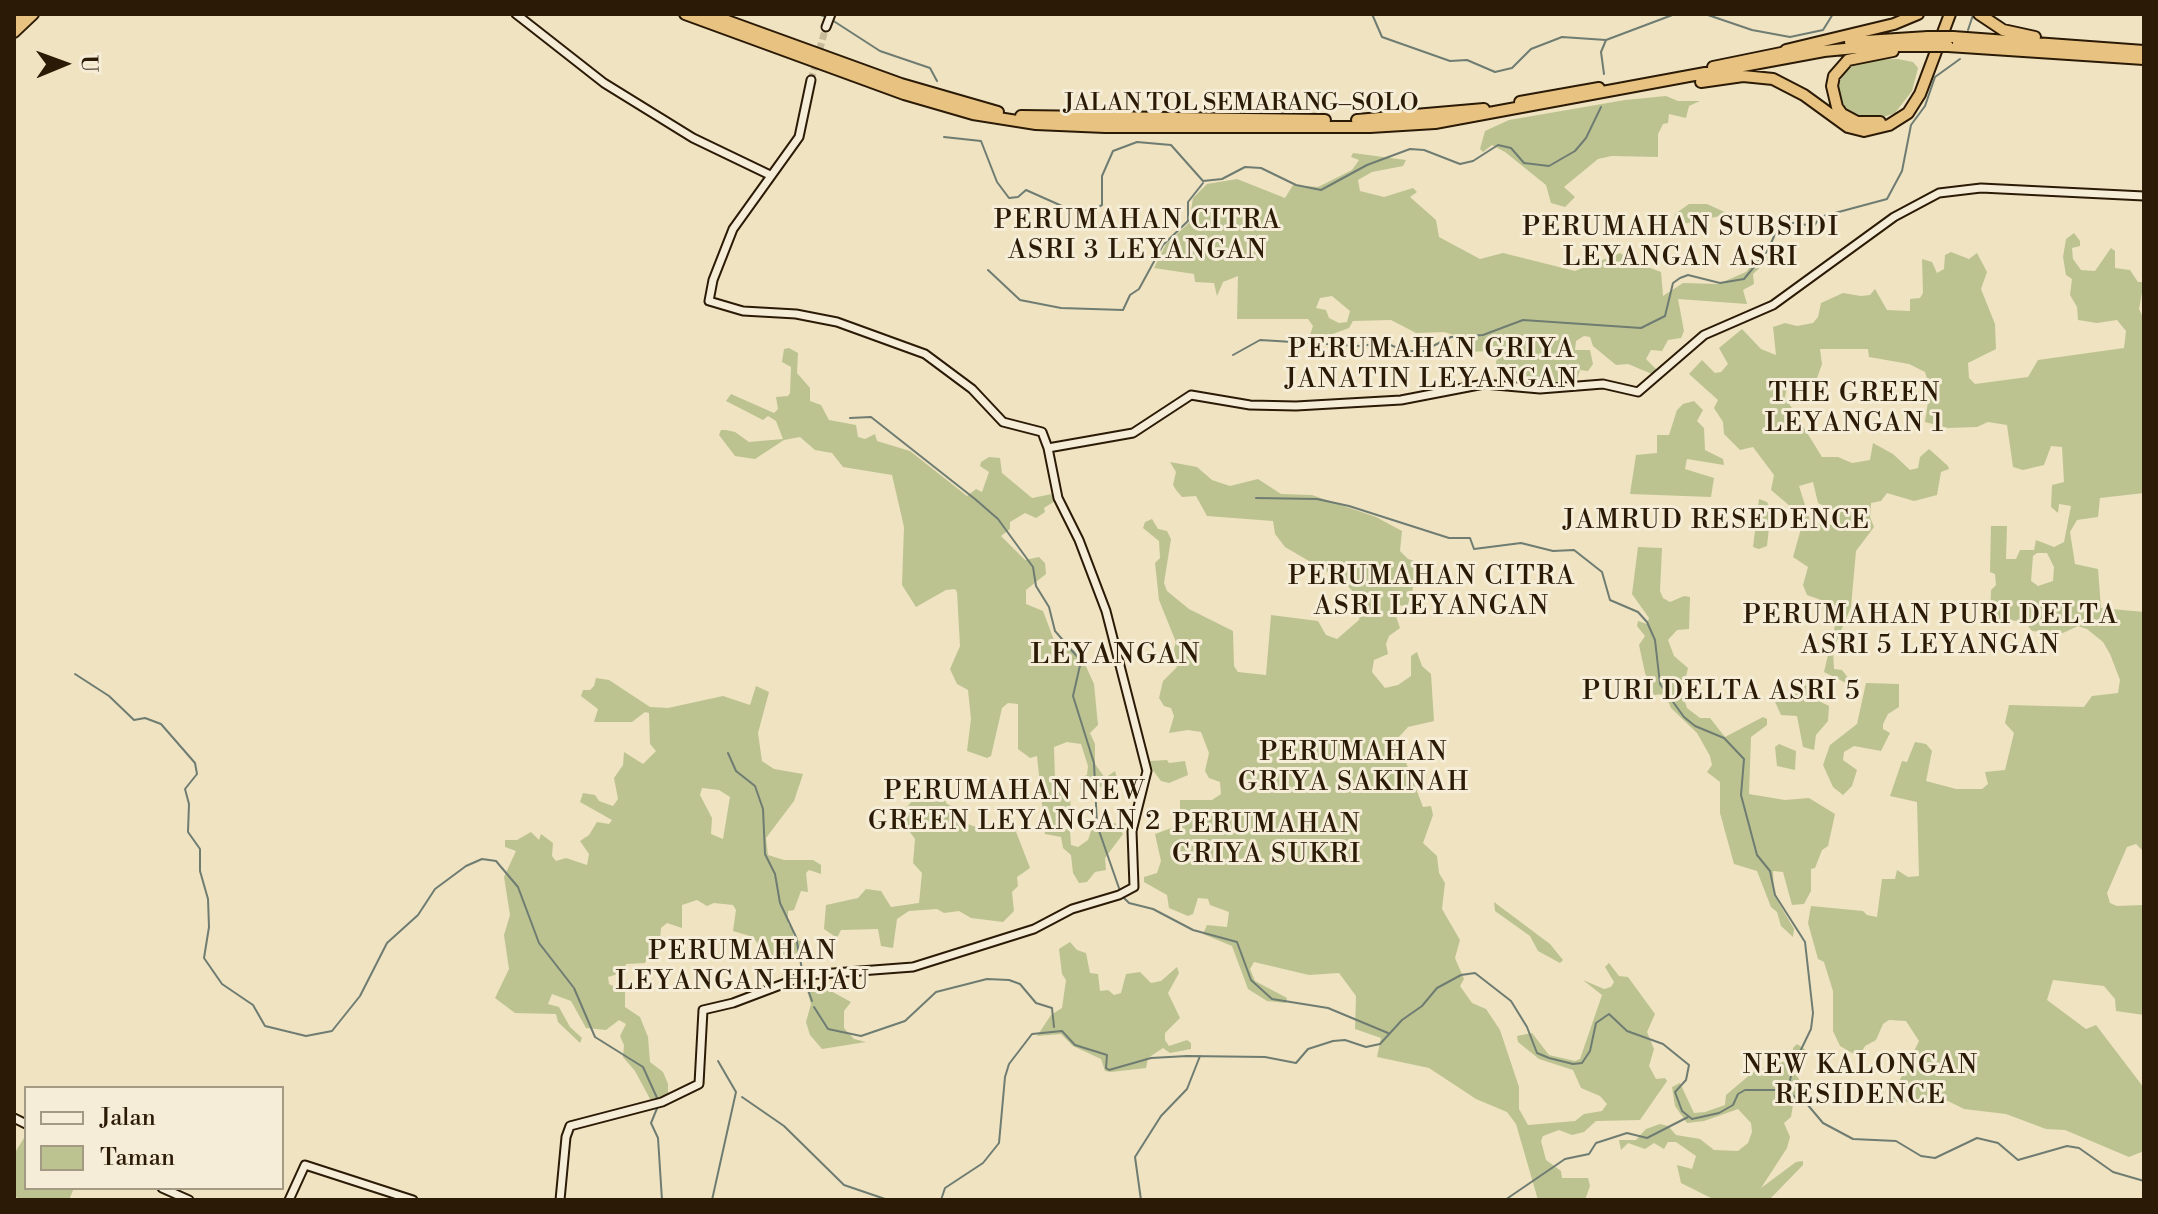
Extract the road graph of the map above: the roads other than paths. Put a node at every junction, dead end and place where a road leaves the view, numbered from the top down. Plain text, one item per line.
1 (20, 14) edge
2 (33, 14) edge
3 (516, 14) edge
4 (685, 14) edge
5 (708, 14) edge
6 (831, 14) edge
7 (1918, 14) edge
8 (1947, 14) edge
9 (1979, 14) edge
10 (14, 21) edge
11 (826, 27) tunnel mouth
12 (14, 32) edge
13 (1951, 42) junction
14 (1927, 43) junction
15 (2097, 48) junction
16 (2144, 51) edge
17 (1773, 54) junction
18 (2144, 59) edge
19 (811, 80) tunnel mouth
20 (1582, 98) junction
21 (770, 175) junction
22 (2144, 196) edge
23 (1048, 448) junction
24 (166, 1190) edge
25 (189, 1200) edge
26 (289, 1200) edge
27 (413, 1200) edge
28 (560, 1200) edge

1 - 10 highway
2 - 12 highway
3 - 21 street
4 - 20 highway, JALAN TOL SEMARANG–SOLO
5 - 17 highway, JALAN TOL SEMARANG–SOLO
6 - 11 street
7 - 17 highway
8 - 14 highway
8 - 20 highway
9 - 15 highway
13 - 14 highway, JALAN TOL SEMARANG–SOLO, bridge
13 - 15 highway, JALAN TOL SEMARANG–SOLO
13 - 18 highway, JALAN TOL SEMARANG–SOLO
14 - 17 highway, JALAN TOL SEMARANG–SOLO
14 - 20 highway, JALAN TOL SEMARANG–SOLO
15 - 16 highway, JALAN TOL SEMARANG–SOLO
19 - 21 street
21 - 23 street
22 - 23 street
23 - 28 street
24 - 25 street
26 - 27 street

